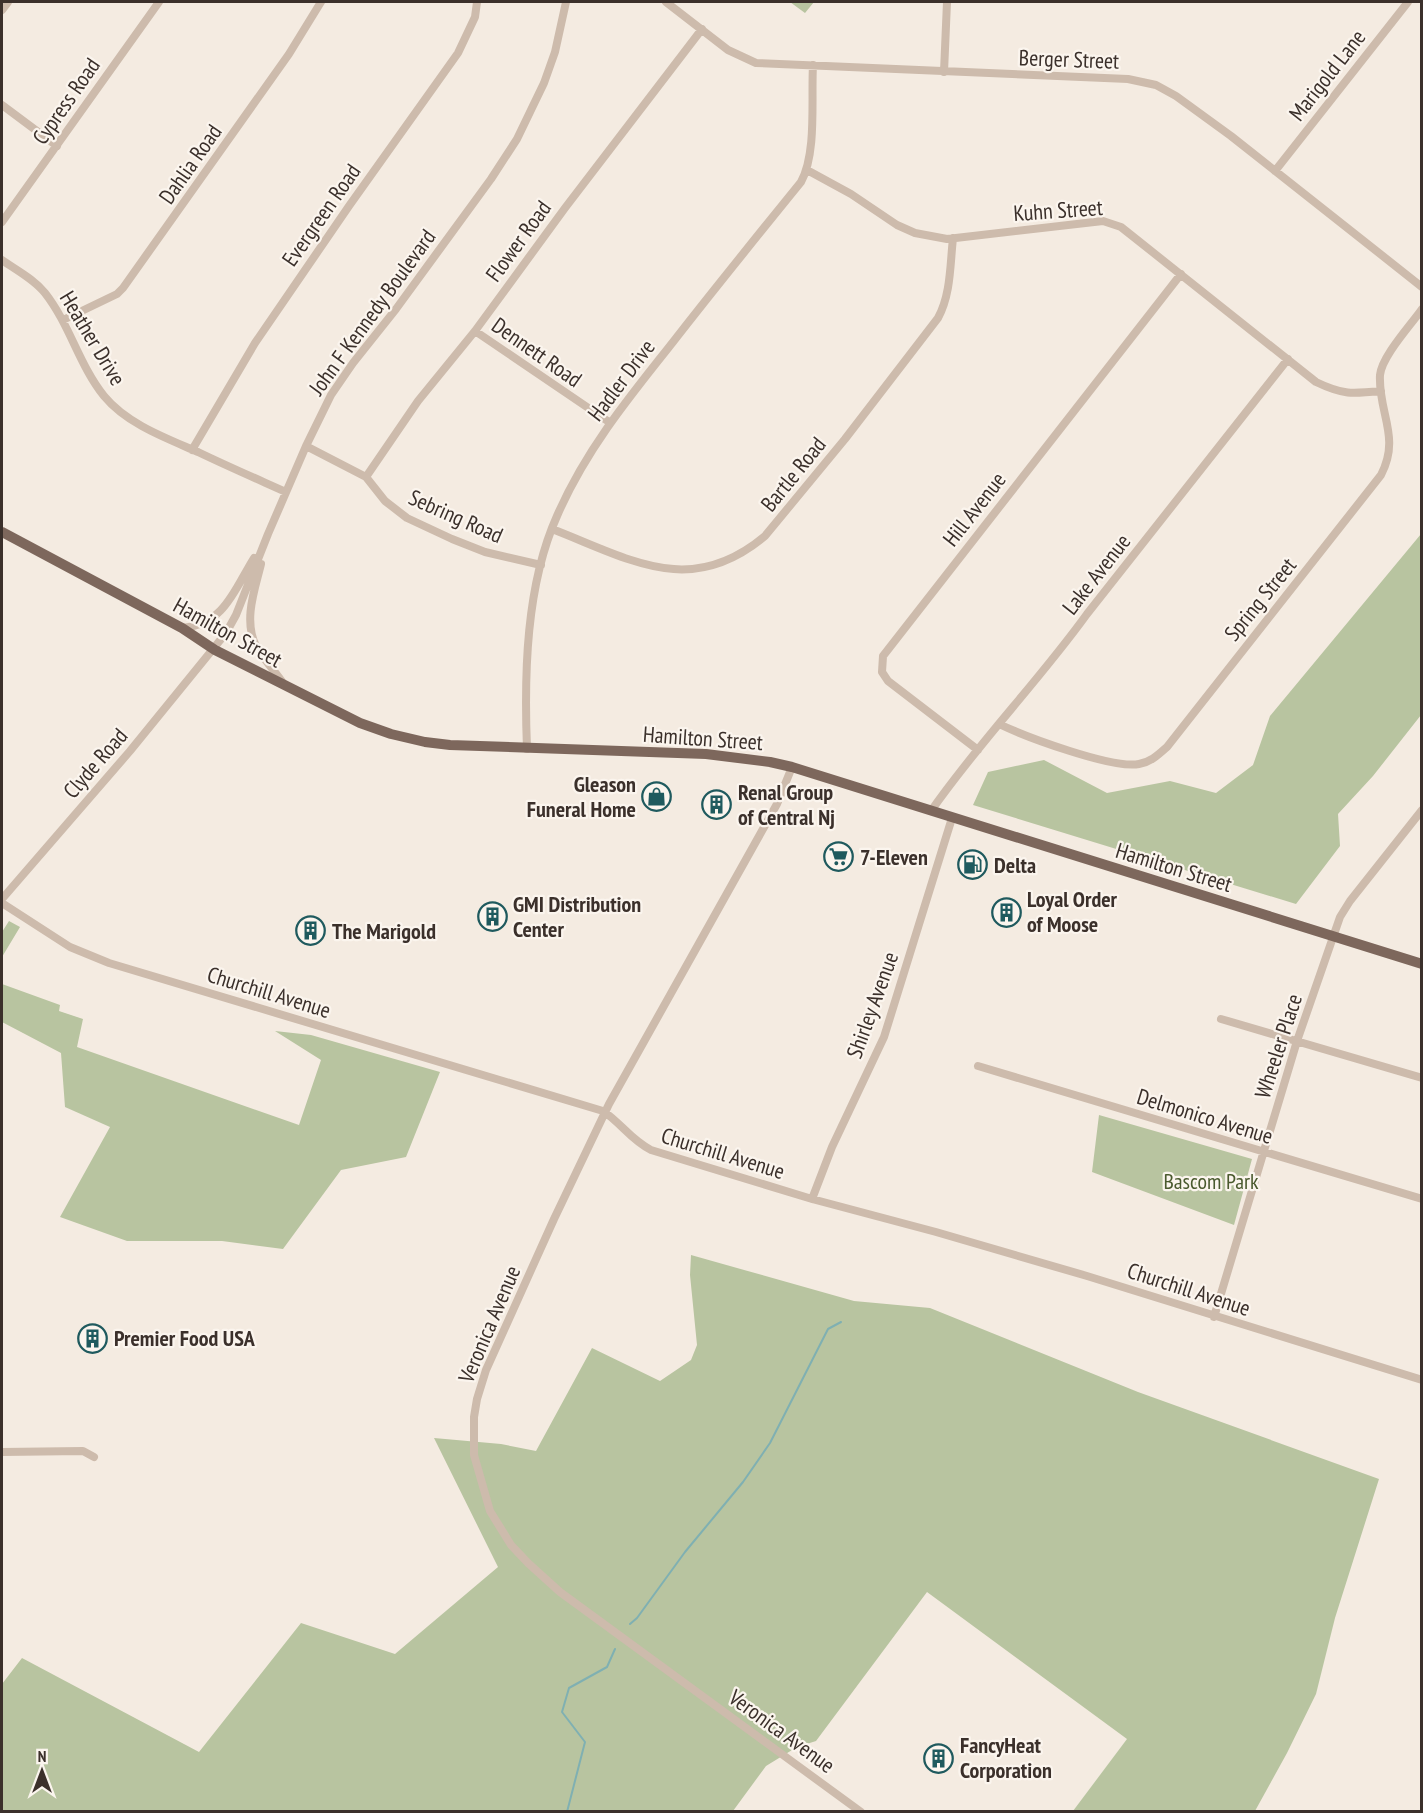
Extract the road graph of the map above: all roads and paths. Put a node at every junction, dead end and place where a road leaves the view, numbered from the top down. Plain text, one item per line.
1 (8, 2) edge
2 (159, 2) edge
3 (321, 2) edge
4 (477, 2) edge
5 (566, 2) edge
6 (666, 2) edge
7 (947, 2) edge
8 (1408, 2) edge
9 (2, 10) edge
10 (702, 29) junction
11 (813, 65) junction
12 (944, 72) junction
13 (2, 105) edge
14 (57, 146) junction
15 (807, 170) junction
16 (1275, 171) junction
17 (2, 222) edge
18 (953, 238) junction
19 (2, 260) edge
20 (1180, 274) junction
21 (1422, 287) edge
22 (1422, 309) edge
23 (63, 320) junction
24 (475, 331) junction
25 (1288, 359) junction
26 (1381, 391) junction
27 (609, 422) junction
28 (306, 446) junction
29 (192, 450) junction
30 (366, 477) junction
31 (286, 492) junction
32 (552, 529) junction
33 (2, 532) edge
34 (268, 534) junction
35 (541, 565) junction
36 (182, 628) junction
37 (215, 650) junction
38 (285, 685) junction
39 (999, 724) junction
40 (527, 749) junction
41 (978, 750) junction
42 (792, 767) junction
43 (1422, 810) edge
44 (931, 811) junction
45 (952, 818) junction
46 (2, 901) edge
47 (1333, 936) junction
48 (1422, 964) edge
49 (1221, 1019) dead end
50 (1297, 1041) junction
51 (978, 1066) dead end
52 (1422, 1078) edge
53 (605, 1113) junction
54 (1263, 1152) junction
55 (812, 1199) junction
56 (1422, 1199) edge
57 (1214, 1317) junction
58 (1422, 1380) edge
59 (2, 1452) edge
60 (94, 1456) dead end
61 (861, 1812) edge

1 - 9 street
2 - 14 street, Cypress Road
3 - 23 street, Dahlia Road
4 - 29 street, Evergreen Road
5 - 28 street, John F Kennedy Boulevard
6 - 10 street, Berger Street
7 - 12 street
8 - 16 street, Marigold Lane
10 - 11 street, Berger Street
10 - 24 street, Flower Road
11 - 12 street, Berger Street
11 - 15 street, Hadler Drive
12 - 16 street, Berger Street
13 - 14 street
14 - 17 street, Cypress Road
15 - 18 street, Kuhn Street
15 - 27 street, Hadler Drive
16 - 21 street, Berger Street
18 - 20 street, Kuhn Street
18 - 32 street, Bartle Road
19 - 23 street, Heather Drive
20 - 25 street, Kuhn Street
20 - 41 street, Hill Avenue
22 - 26 street, Spring Street
23 - 29 street, Heather Drive
24 - 27 street, Dennett Road
24 - 30 street, Flower Road
25 - 26 street, Kuhn Street
25 - 39 street, Lake Avenue
26 - 39 street, Spring Street
27 - 32 street, Hadler Drive
28 - 30 street, Sebring Road
28 - 31 street, John F Kennedy Boulevard
29 - 31 street, Heather Drive
30 - 35 street, Sebring Road
31 - 34 street, John F Kennedy Boulevard
32 - 35 street, Hadler Drive
33 - 36 main road, Hamilton Street
34 - 36 street
34 - 37 street, John F Kennedy Boulevard
34 - 38 street
35 - 40 street, Hadler Drive
36 - 37 main road, Hamilton Street
37 - 38 main road, Hamilton Street
37 - 46 street, Clyde Road
38 - 40 main road, Hamilton Street
39 - 41 street, Lake Avenue
40 - 42 main road, Hamilton Street
41 - 44 street, Lake Avenue
42 - 44 main road, Hamilton Street
42 - 53 street, Veronica Avenue
43 - 47 street, Wheeler Place
44 - 45 main road, Hamilton Street
45 - 47 main road, Hamilton Street
45 - 55 street, Shirley Avenue
46 - 53 street, Churchill Avenue
47 - 48 main road, Hamilton Street
47 - 50 street, Wheeler Place
49 - 50 street
50 - 52 street
50 - 54 street, Wheeler Place
51 - 54 street, Delmonico Avenue
53 - 55 street, Churchill Avenue
53 - 61 street, Veronica Avenue
54 - 56 street, Delmonico Avenue
54 - 57 street, Wheeler Place
55 - 57 street, Churchill Avenue
57 - 58 street, Churchill Avenue
59 - 60 street

